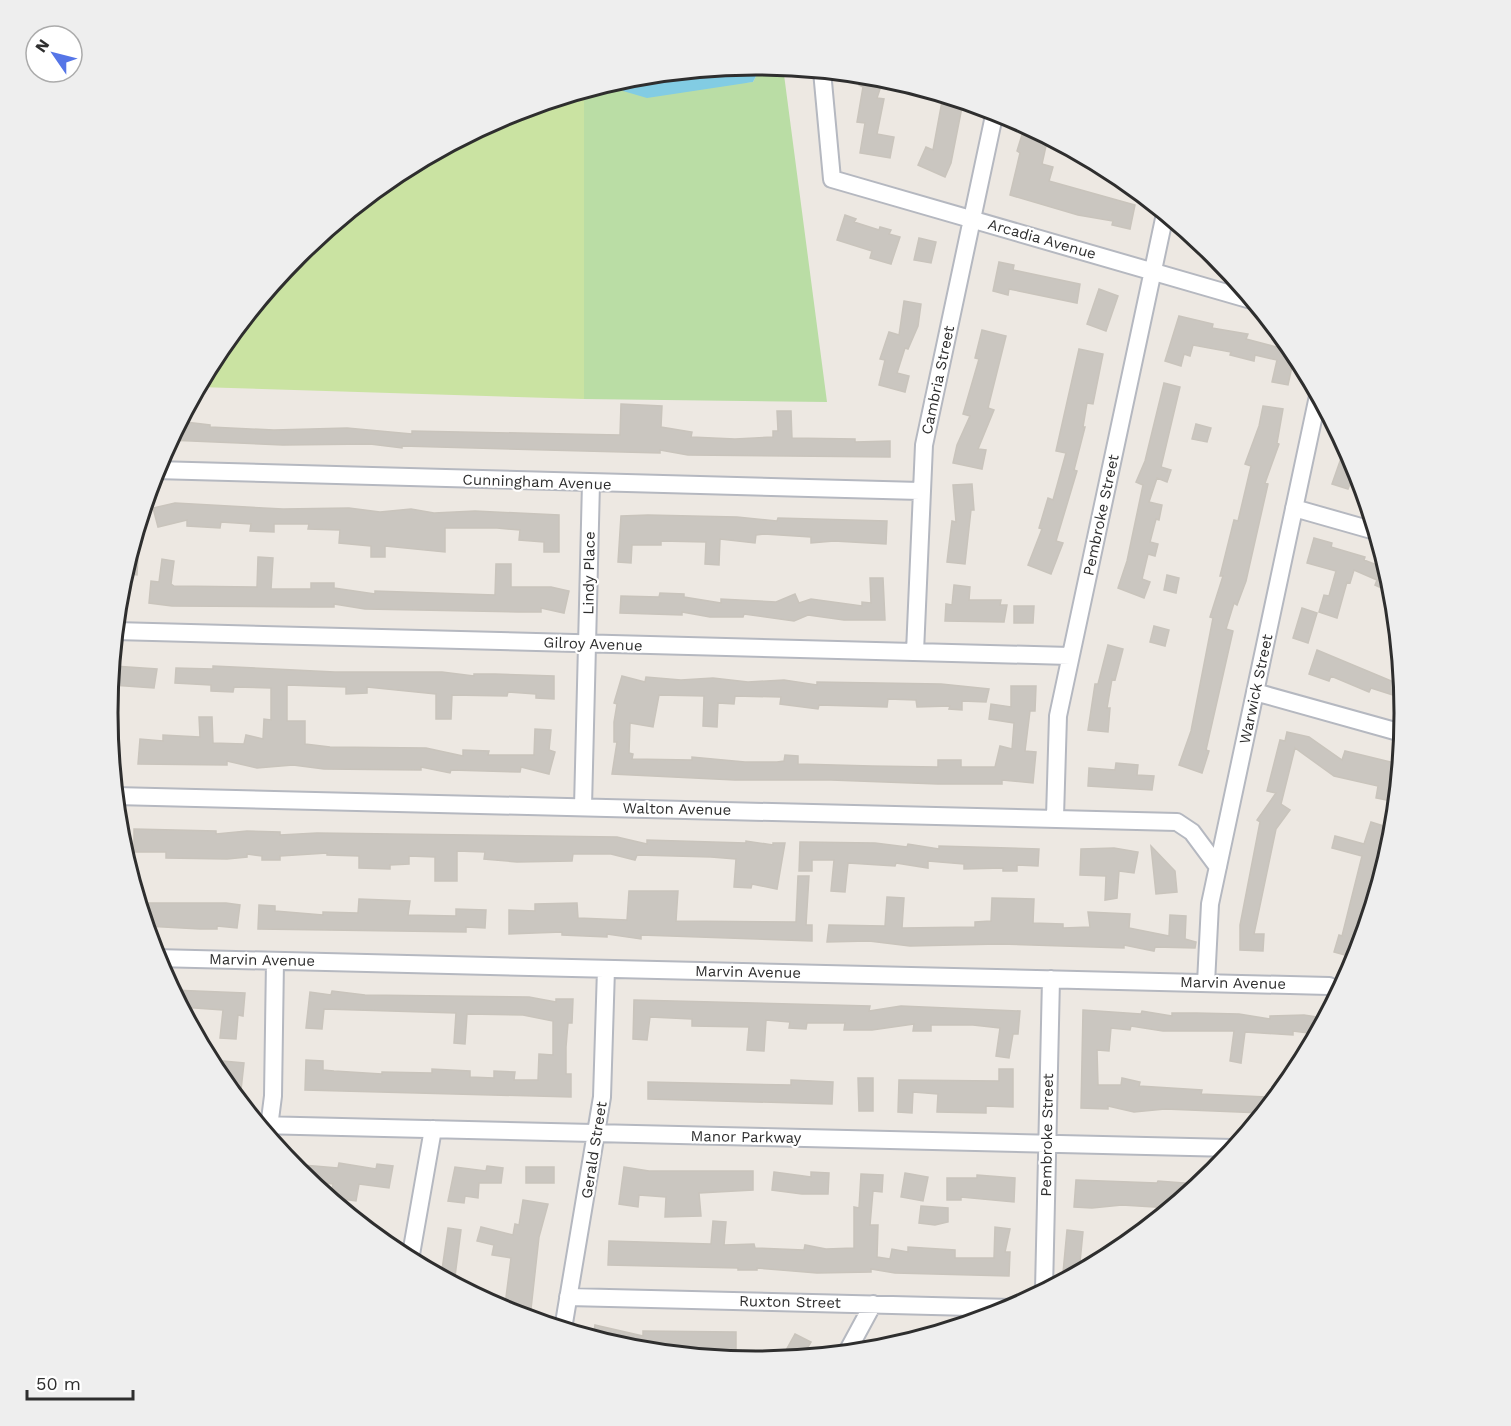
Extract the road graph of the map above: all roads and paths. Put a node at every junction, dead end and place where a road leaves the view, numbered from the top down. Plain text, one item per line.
1 (823, 78) edge
2 (993, 121) edge
3 (972, 219) junction
4 (1163, 223) edge
5 (1153, 272) junction
6 (1239, 296) edge
7 (1315, 408) edge
8 (165, 470) edge
9 (591, 483) junction
10 (920, 490) junction
11 (1294, 508) junction
12 (1366, 528) edge
13 (123, 631) edge
14 (587, 644) junction
15 (915, 652) junction
16 (1070, 657) junction
17 (1255, 692) junction
18 (1393, 731) edge
19 (123, 796) edge
20 (583, 807) junction
21 (1055, 818) junction
22 (1218, 867) junction
23 (167, 958) edge
24 (275, 961) junction
25 (606, 969) junction
26 (1051, 979) junction
27 (1206, 983) junction
28 (1331, 987) edge
29 (266, 1122) edge
30 (271, 1128) edge
31 (434, 1129) junction
32 (595, 1133) junction
33 (1047, 1144) junction
34 (1222, 1148) edge
35 (412, 1250) edge
36 (1044, 1282) edge
37 (568, 1297) junction
38 (873, 1304) junction
39 (986, 1307) edge
40 (564, 1321) edge
41 (852, 1344) edge

1 - 3 street, Arcadia Avenue
2 - 3 street, Cambria Street
3 - 5 street, Arcadia Avenue
3 - 10 street, Cambria Street
4 - 5 street, Pembroke Street
5 - 6 street, Arcadia Avenue
5 - 16 street, Pembroke Street
7 - 11 street, Warwick Street
8 - 9 street, Cunningham Avenue
9 - 10 street, Cunningham Avenue
9 - 14 street, Lindy Place
10 - 15 street, Cambria Street
11 - 12 street
11 - 17 street, Warwick Street
13 - 14 street, Gilroy Avenue
14 - 15 street, Gilroy Avenue
14 - 20 street, Lindy Place
15 - 16 street, Gilroy Avenue
16 - 21 street, Pembroke Street
17 - 18 street
17 - 22 street, Warwick Street
19 - 20 street, Walton Avenue
20 - 21 street, Walton Avenue
21 - 22 street, Walton Avenue
22 - 27 street, Warwick Street
23 - 24 street, Marvin Avenue
24 - 25 street, Marvin Avenue
24 - 29 street
25 - 26 street, Marvin Avenue
25 - 32 street, Gerald Street
26 - 27 street, Marvin Avenue
26 - 33 street, Pembroke Street
27 - 28 street, Marvin Avenue
30 - 31 street, Manor Parkway
31 - 32 street, Manor Parkway
31 - 35 street
32 - 33 street, Manor Parkway
32 - 37 street, Gerald Street
33 - 34 street, Manor Parkway
33 - 36 street, Pembroke Street
37 - 38 street, Ruxton Street
37 - 40 street, Gerald Street
38 - 39 street, Ruxton Street
38 - 41 street

